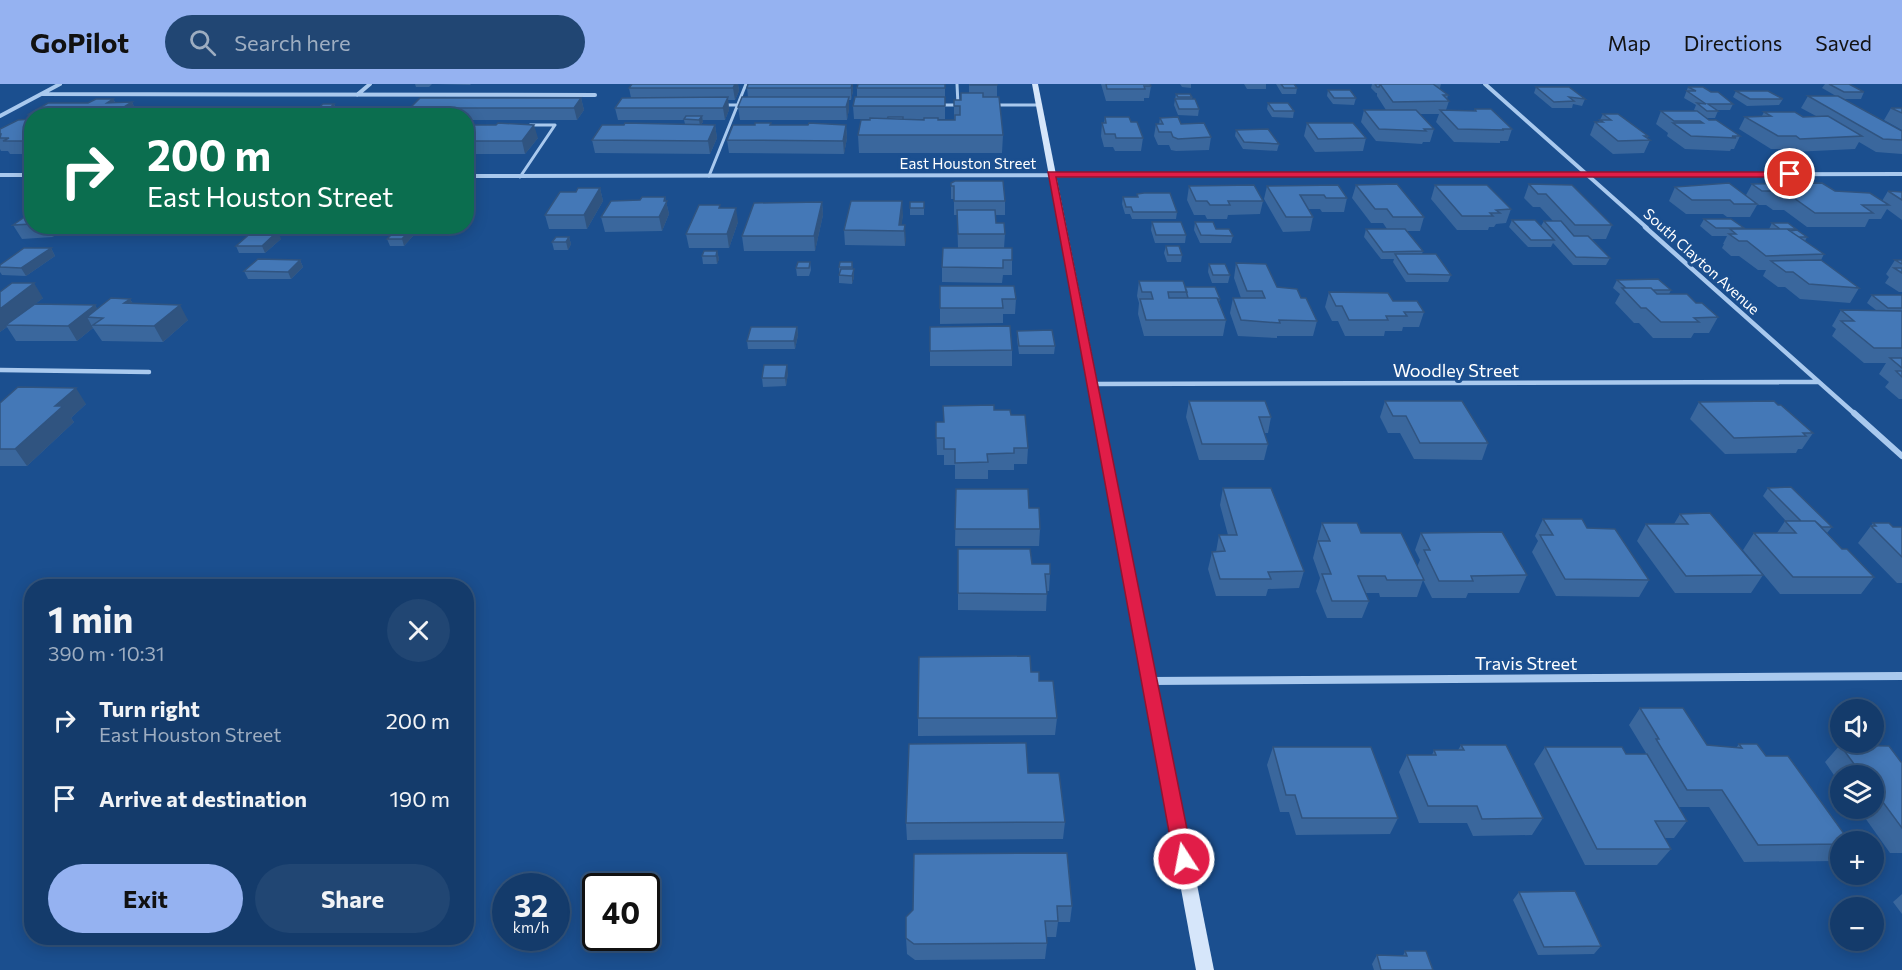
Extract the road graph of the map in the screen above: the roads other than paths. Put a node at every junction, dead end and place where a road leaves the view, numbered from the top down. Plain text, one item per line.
1 (60, 84) edge
2 (370, 84) edge
3 (746, 84) edge
4 (957, 84) edge
5 (1035, 84) edge
6 (1485, 84) edge
7 (42, 94) junction
8 (357, 95) junction
9 (595, 95) dead end
10 (715, 105) edge
11 (738, 105) junction
12 (749, 105) edge
13 (937, 105) edge
14 (993, 105) edge
15 (1039, 105) junction
16 (0, 116) edge
17 (522, 125) edge
18 (1051, 174) junction
19 (1902, 174) edge
20 (0, 175) edge
21 (24, 175) edge
22 (1587, 175) junction
23 (474, 176) edge
24 (709, 176) junction
25 (520, 177) junction
26 (0, 370) edge
27 (149, 372) dead end
28 (1819, 382) junction
29 (1092, 384) junction
30 (1902, 456) edge
31 (1902, 675) edge
32 (1150, 681) junction
33 (1205, 970) edge

1 - 7 street
2 - 8 street
3 - 11 lane
4 - 13 lane
5 - 15 street
6 - 22 street, South Clayton Avenue
7 - 8 street
7 - 16 street
8 - 9 street
10 - 11 lane
11 - 12 lane
11 - 24 lane
14 - 15 lane
15 - 18 street
17 - 25 lane
18 - 22 street, East Houston Street
18 - 24 street, East Houston Street
18 - 29 street
19 - 22 street, East Houston Street
20 - 21 street
22 - 28 street, South Clayton Avenue
23 - 25 street, East Houston Street
24 - 25 street, East Houston Street
26 - 27 street
28 - 29 street, Woodley Street
28 - 30 street, South Clayton Avenue
29 - 32 street
31 - 32 street, Travis Street
32 - 33 street

